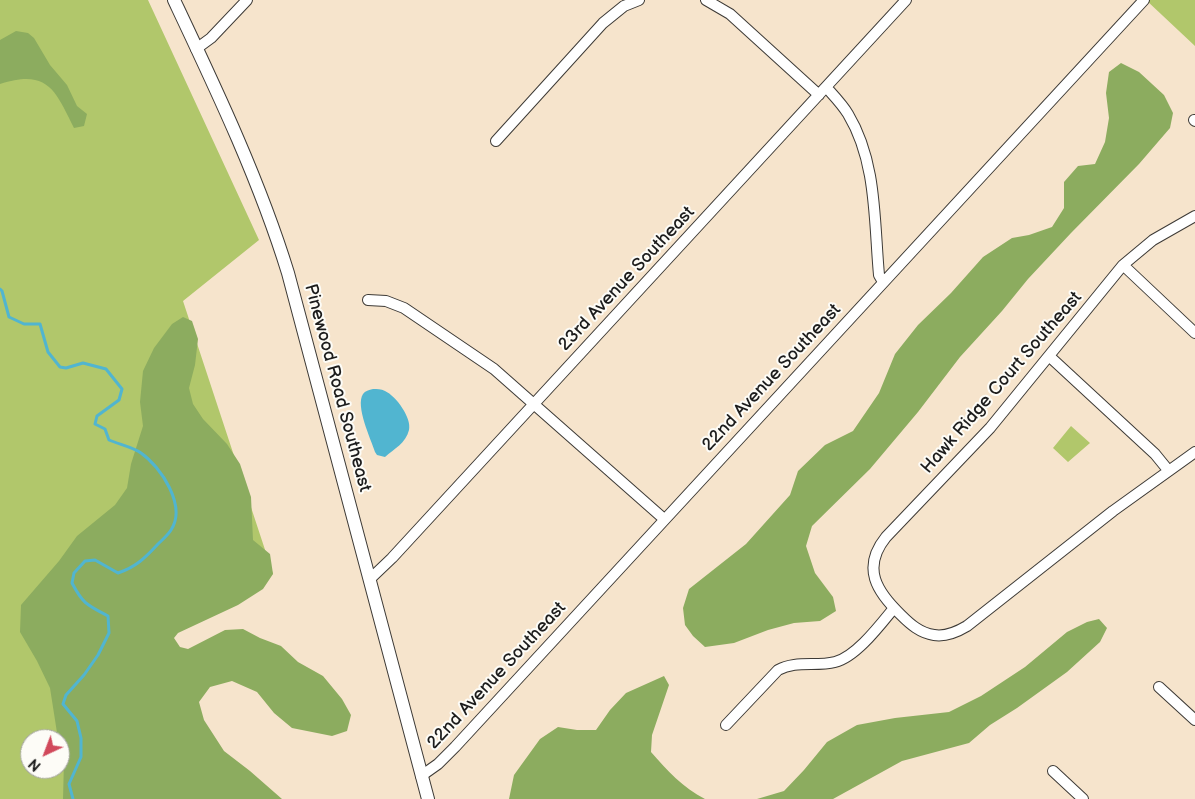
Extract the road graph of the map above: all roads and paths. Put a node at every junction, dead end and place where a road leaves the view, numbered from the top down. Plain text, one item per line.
1 (174, 0) edge
2 (247, 0) edge
3 (639, 0) edge
4 (706, 0) edge
5 (906, 0) edge
6 (1144, 0) edge
7 (196, 49) junction
8 (822, 91) junction
9 (496, 141) dead end
10 (1195, 216) edge
11 (1124, 265) junction
12 (883, 282) junction
13 (368, 300) dead end
14 (1195, 333) edge
15 (1049, 356) junction
16 (533, 404) junction
17 (1195, 452) edge
18 (1168, 470) junction
19 (664, 520) junction
20 (370, 579) junction
21 (894, 608) junction
22 (1159, 687) dead end
23 (1195, 720) edge
24 (726, 725) dead end
25 (1053, 771) dead end
26 (421, 776) junction
27 (428, 799) edge
28 (1083, 799) edge

1 - 7 street, Pinewood Road Southeast
2 - 7 street
3 - 9 street
4 - 8 street
5 - 8 street, 23rd Avenue Southeast
6 - 12 street, 22nd Avenue Southeast
7 - 20 street, Pinewood Road Southeast
8 - 12 street
8 - 16 street, 23rd Avenue Southeast
10 - 11 street, Hawk Ridge Court Southeast
11 - 14 street
11 - 15 street, Hawk Ridge Court Southeast
12 - 19 street, 22nd Avenue Southeast
13 - 16 street
15 - 18 street
15 - 21 street, Hawk Ridge Court Southeast
16 - 19 street
16 - 20 street, 23rd Avenue Southeast
17 - 18 street, Hawk Ridge Court Southeast
18 - 21 street, Hawk Ridge Court Southeast
19 - 26 street, 22nd Avenue Southeast
20 - 26 street, Pinewood Road Southeast
21 - 24 street
22 - 23 street
25 - 28 street
26 - 27 street, Pinewood Road Southeast

